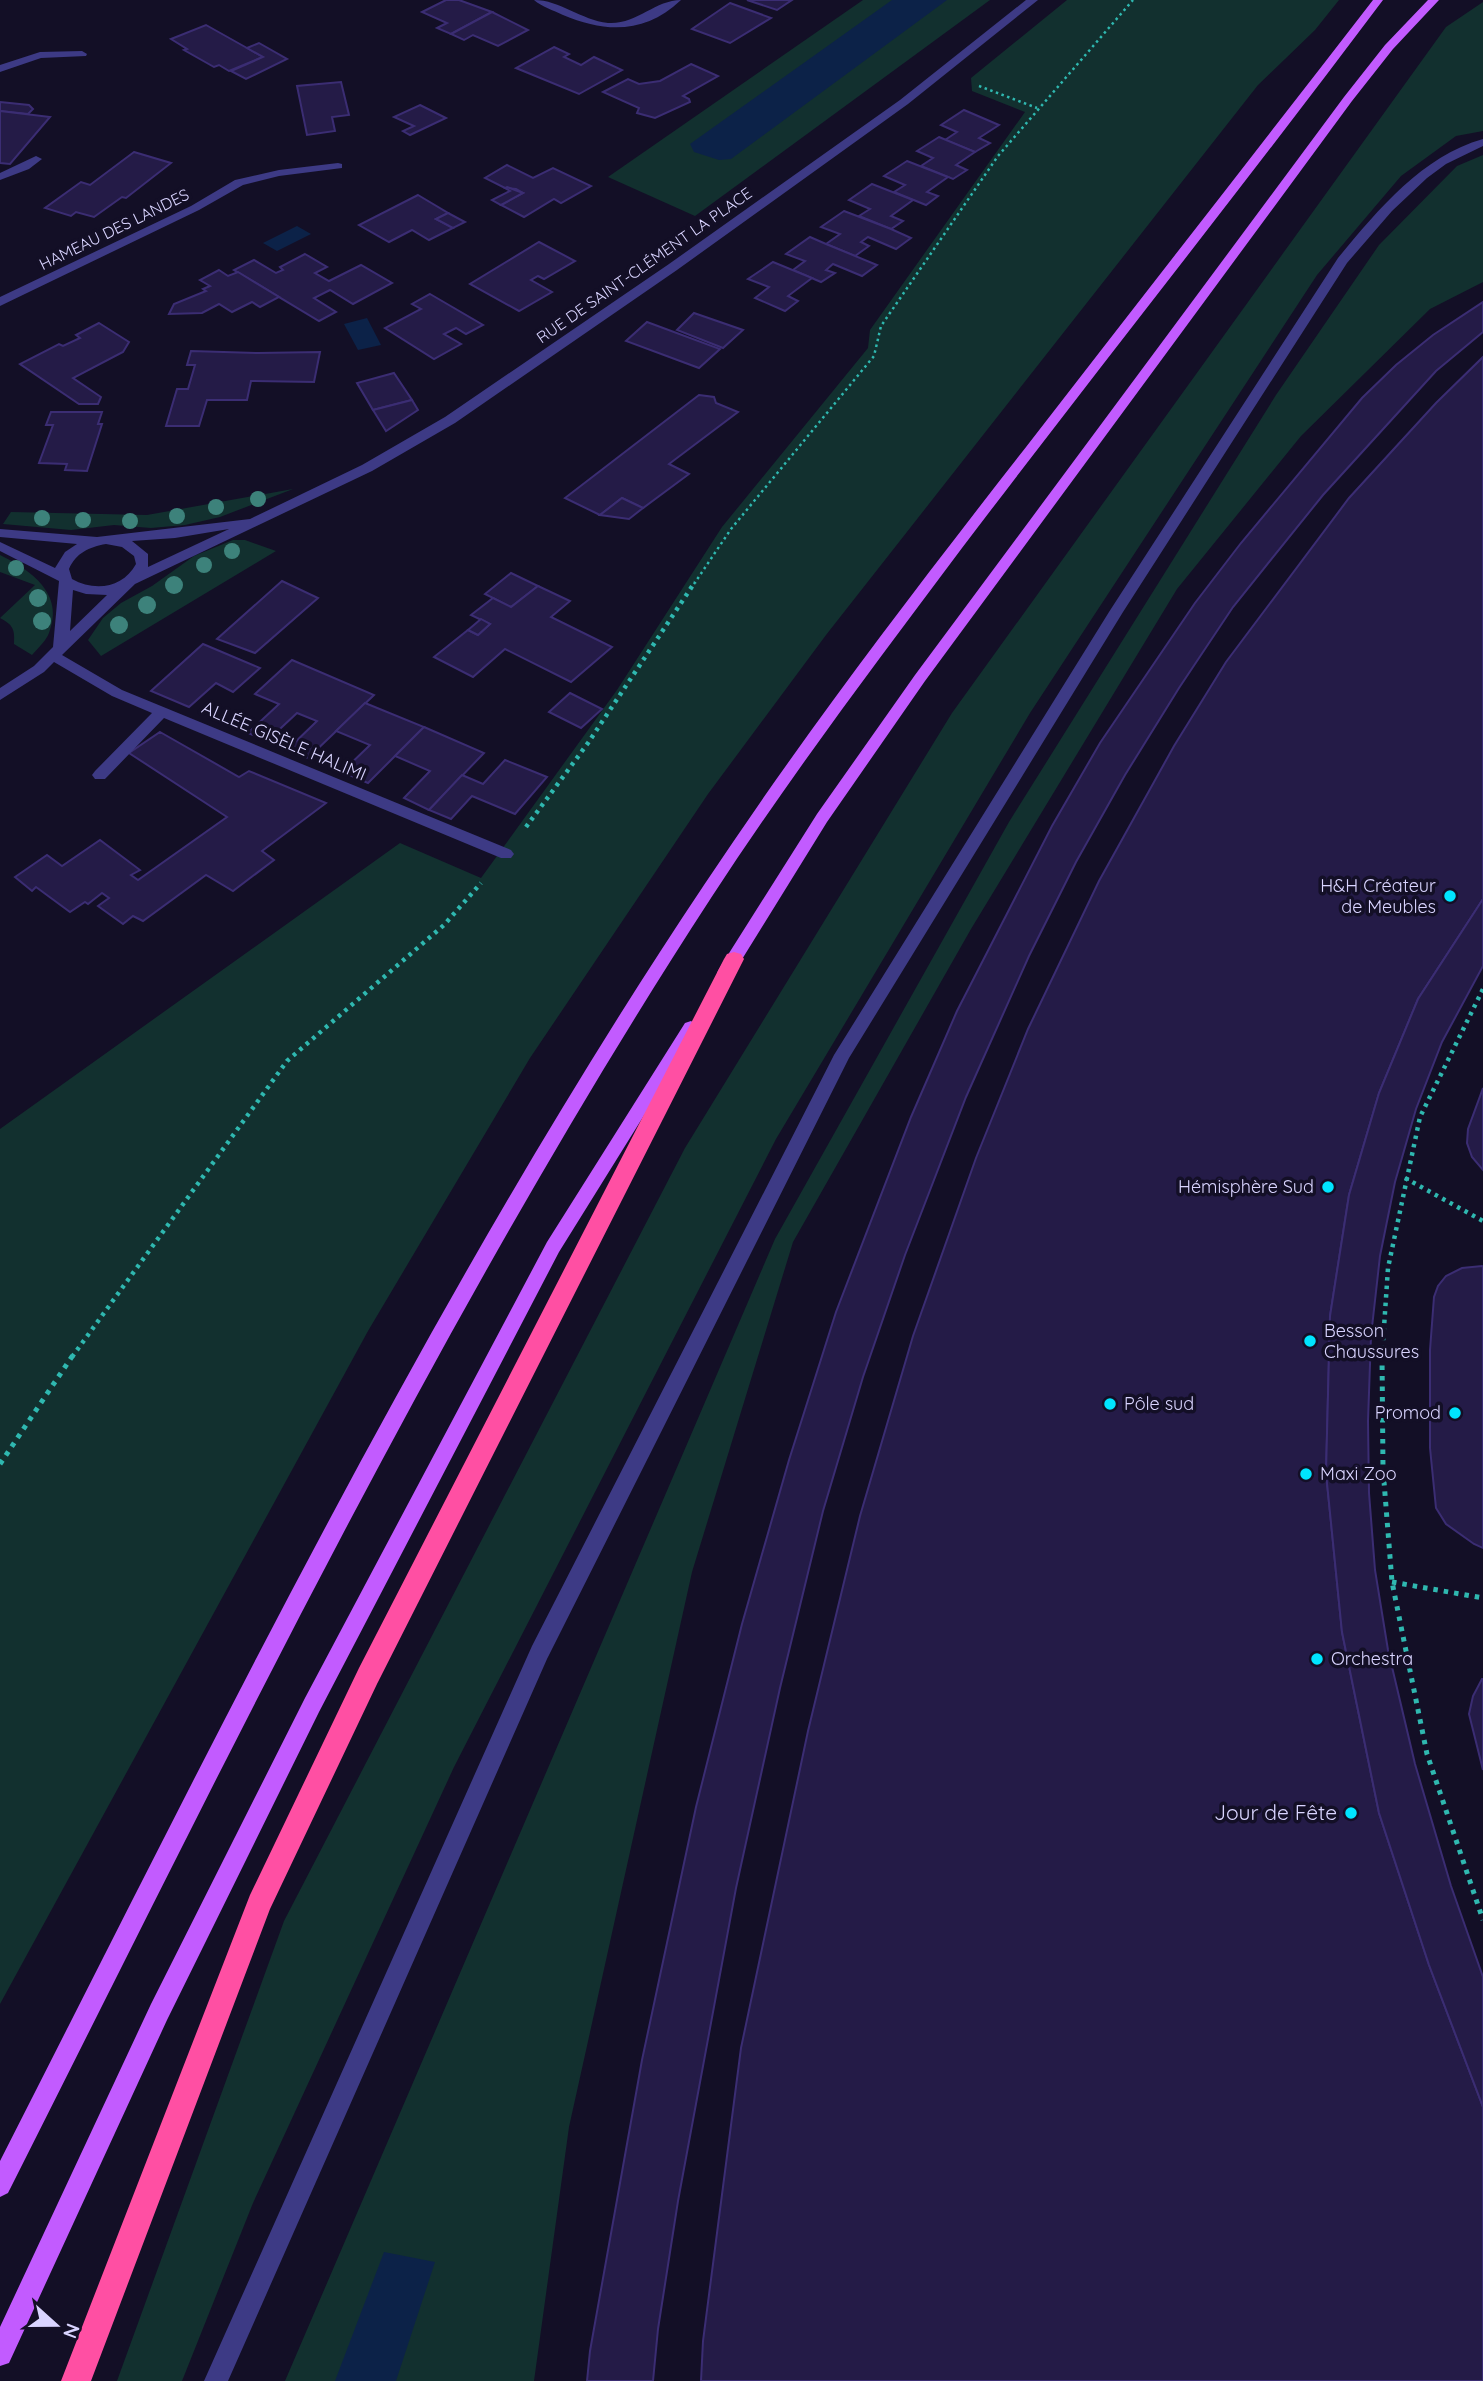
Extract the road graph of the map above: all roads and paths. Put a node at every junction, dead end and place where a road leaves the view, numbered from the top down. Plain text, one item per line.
1 (539, 0) edge
2 (676, 0) edge
3 (1033, 0) edge
4 (1133, 0) edge
5 (1378, 0) edge
6 (1434, 0) edge
7 (82, 54) dead end
8 (0, 69) edge
9 (970, 82) dead end
10 (1037, 108) junction
11 (1483, 142) edge
12 (36, 159) dead end
13 (338, 166) dead end
14 (0, 177) edge
15 (0, 302) edge
16 (252, 521) junction
17 (0, 533) edge
18 (104, 541) junction
19 (0, 546) edge
20 (65, 579) junction
21 (130, 582) junction
22 (56, 652) junction
23 (0, 695) edge
24 (163, 711) junction
25 (100, 775) dead end
26 (506, 854) junction
27 (734, 959) junction
28 (1483, 989) edge
29 (1405, 1178) junction
30 (1483, 1222) edge
31 (0, 1464) edge
32 (1392, 1583) junction
33 (1483, 1598) edge
34 (1483, 1920) edge
35 (0, 2185) edge
36 (0, 2354) edge
37 (76, 2381) edge
38 (216, 2381) edge

1 - 2 street
3 - 16 street, RUE DE SAINT-CLÉMENT LA PLACE
4 - 10 path
5 - 35 main road
6 - 27 main road
7 - 8 street
9 - 10 path
10 - 26 path
11 - 38 street
12 - 14 street
13 - 15 street, HAMEAU DES LANDES
16 - 18 street, RUE DE SAINT-CLÉMENT LA PLACE
16 - 21 street, RUE DE SAINT-CLÉMENT LA PLACE
17 - 18 street
18 - 20 street, RUE DE SAINT-CLÉMENT LA PLACE
18 - 21 street
19 - 20 street
20 - 21 street, RUE DE SAINT-CLÉMENT LA PLACE
20 - 22 street, RUE DE SAINT-CLÉMENT LA PLACE
21 - 22 street, RUE DE SAINT-CLÉMENT LA PLACE
22 - 23 street, RUE DE SAINT-CLÉMENT LA PLACE
22 - 24 street, ALLÉE GISÈLE HALIMI
24 - 25 street
24 - 26 street, ALLÉE GISÈLE HALIMI
26 - 31 path
27 - 36 main road
27 - 37 highway
28 - 29 path
29 - 30 path
29 - 32 path
32 - 33 path
32 - 34 path

